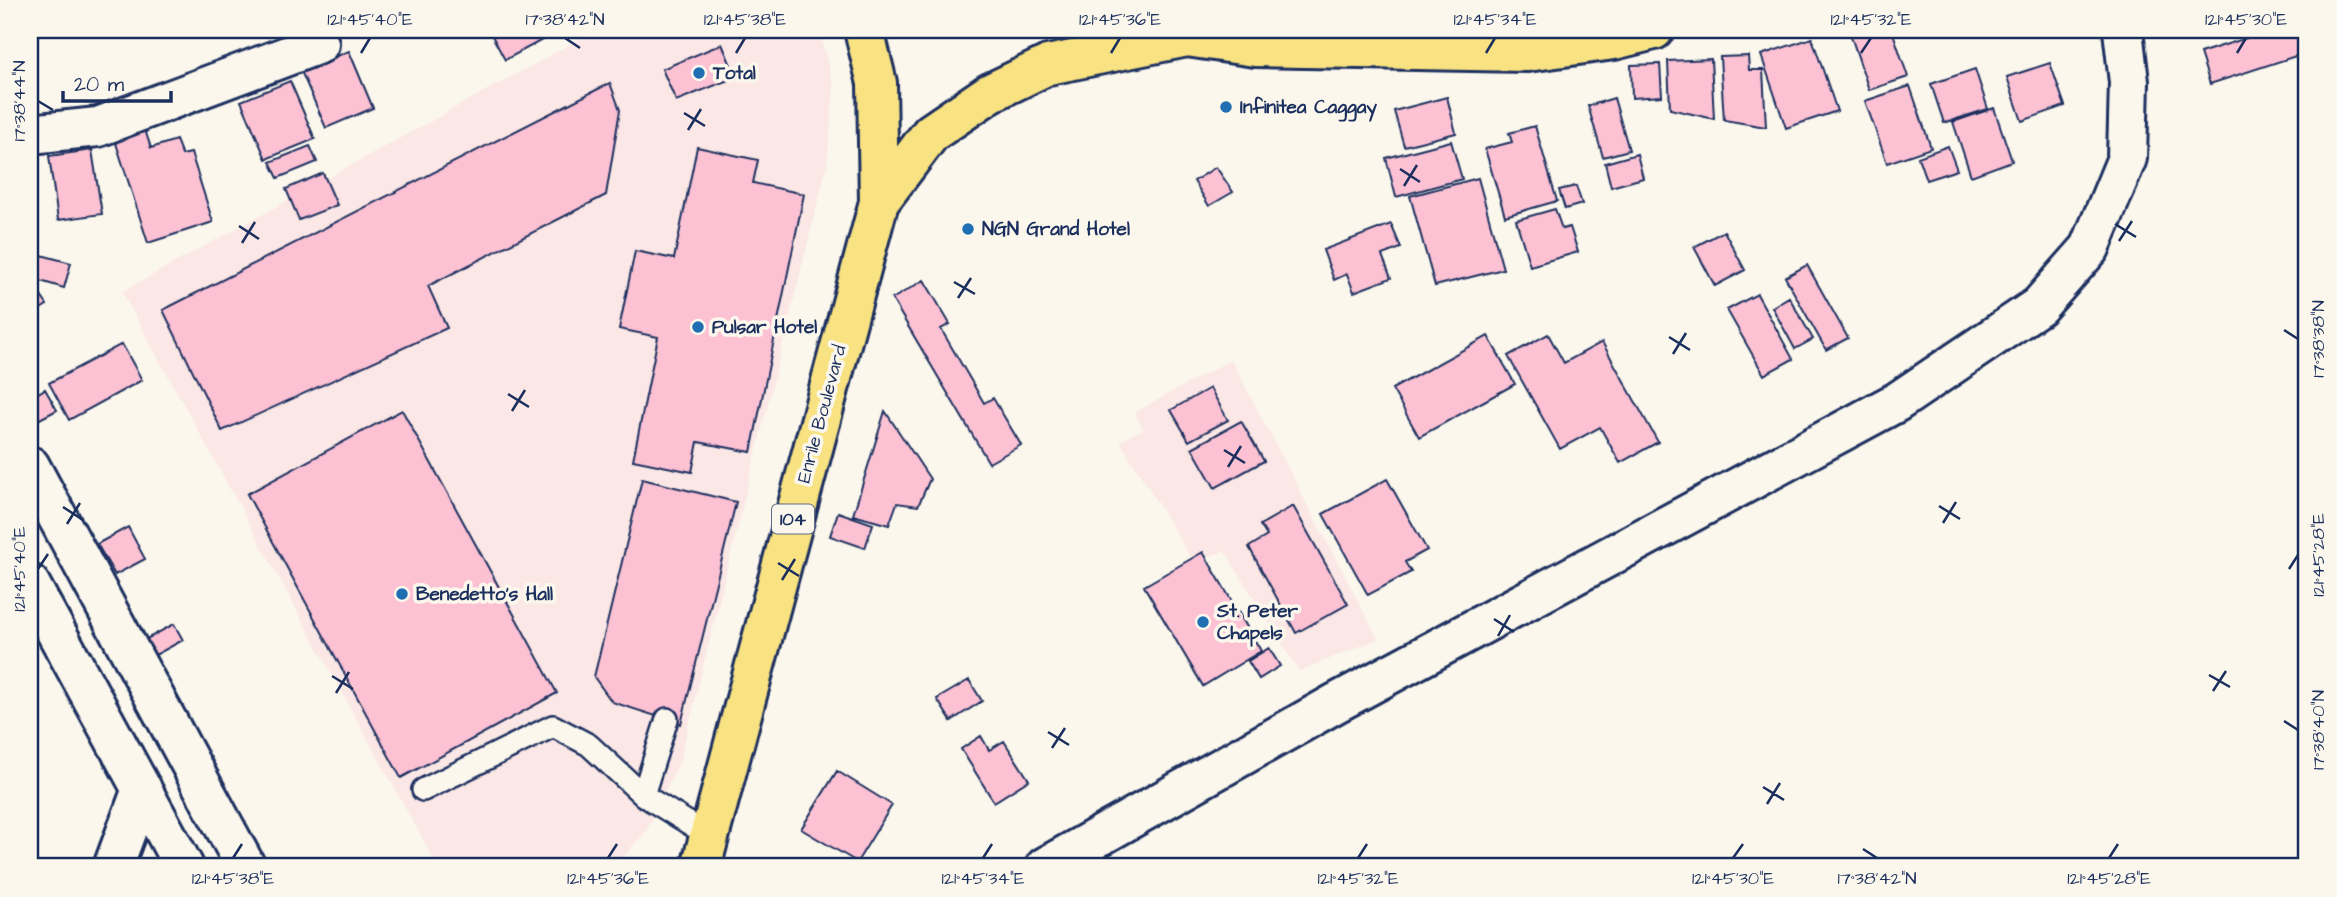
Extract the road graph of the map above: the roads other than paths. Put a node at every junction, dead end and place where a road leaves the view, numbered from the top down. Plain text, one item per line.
1 (864, 30) edge
2 (1654, 30) edge
3 (2123, 30) edge
4 (1176, 34) edge
5 (1513, 41) edge
6 (319, 44) dead end
7 (30, 134) edge
8 (879, 202) junction
9 (30, 466) edge
10 (30, 584) edge
11 (667, 719) dead end
12 (142, 789) junction
13 (423, 790) dead end
14 (643, 795) junction
15 (704, 851) edge
16 (113, 867) edge
17 (184, 867) edge
18 (246, 867) edge
19 (682, 867) edge
20 (1045, 867) edge

1 - 8 main road, Enrile Boulevard / 104
2 - 5 main road
3 - 20 street
4 - 5 main road
4 - 8 main road, 104
6 - 7 street
8 - 15 main road, Enrile Boulevard / 104
9 - 18 street
10 - 12 street
11 - 14 lane
12 - 16 street
12 - 17 street
13 - 14 lane
14 - 15 lane
15 - 19 main road, Enrile Boulevard / 104

